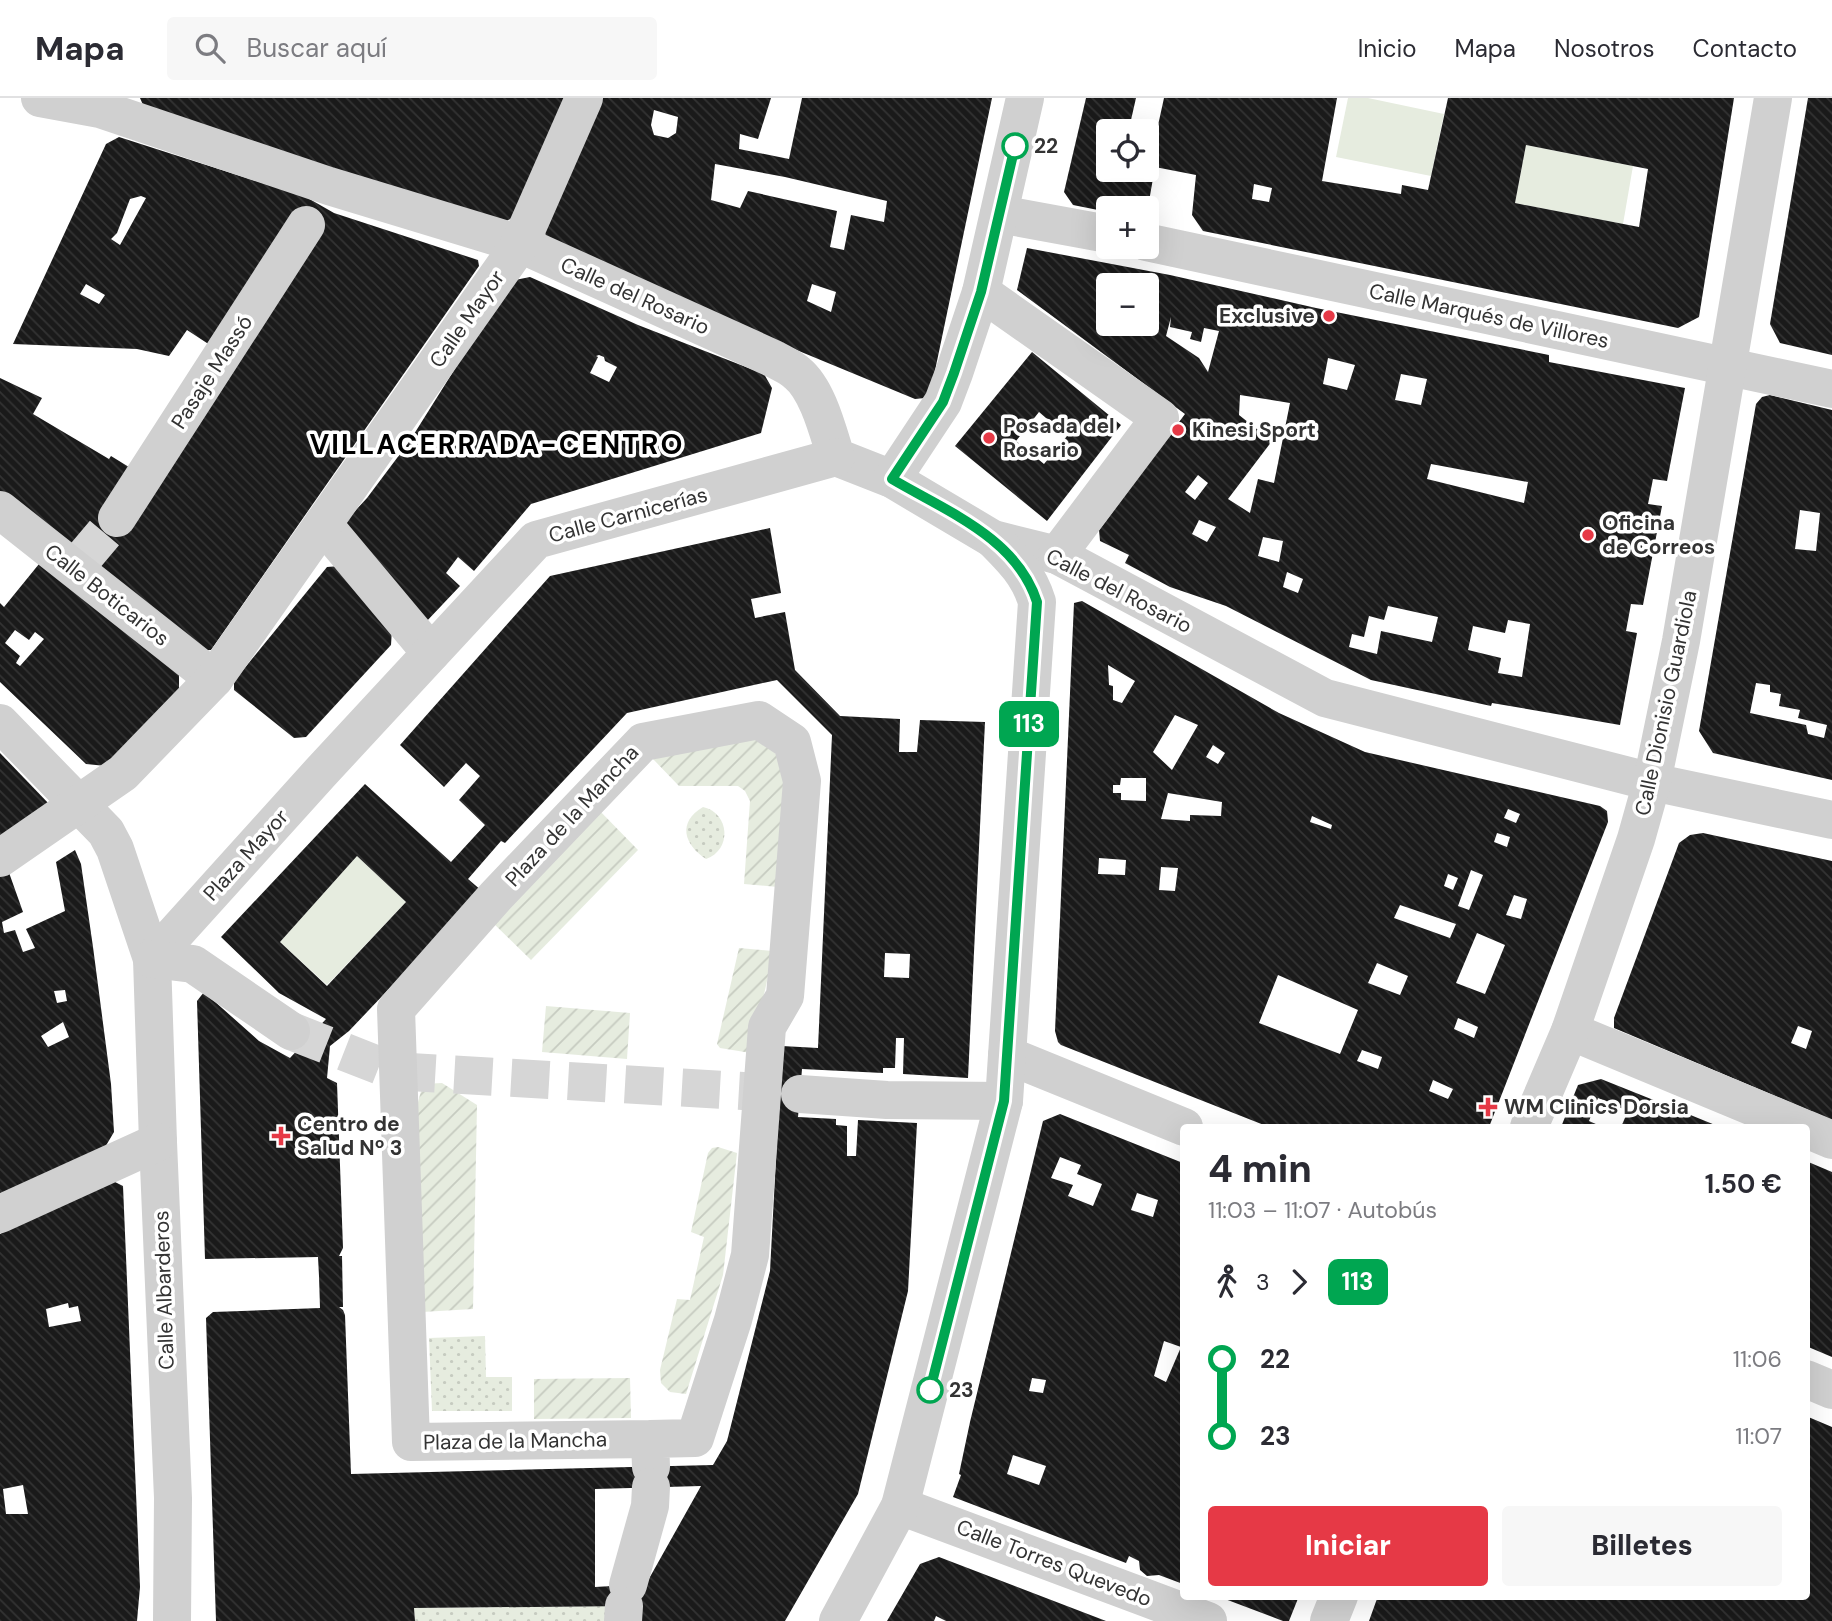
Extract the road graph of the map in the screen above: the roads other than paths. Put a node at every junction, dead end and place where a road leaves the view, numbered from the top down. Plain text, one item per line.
1 (40, 98) edge
2 (584, 98) edge
3 (1026, 98) edge
4 (1773, 98) edge
5 (103, 104) edge
6 (318, 205) junction
7 (999, 214) junction
8 (1096, 232) edge
9 (520, 244) junction
10 (1159, 245) edge
11 (981, 292) junction
12 (1729, 367) junction
13 (1832, 389) edge
14 (836, 457) junction
15 (892, 479) junction
16 (0, 510) edge
17 (117, 518) tunnel mouth
18 (323, 524) junction
19 (993, 539) junction
20 (1057, 555) junction
21 (431, 653) junction
22 (214, 679) junction
23 (0, 723) edge
24 (341, 752) joint
25 (1653, 782) junction
26 (80, 803) junction
27 (1832, 820) edge
28 (0, 858) edge
29 (152, 959) junction
30 (291, 1031) tunnel mouth
31 (1570, 1031) junction
32 (1007, 1055) junction
33 (800, 1094) tunnel mouth
34 (1004, 1101) junction
35 (1530, 1124) edge
36 (1794, 1124) edge
37 (1180, 1125) edge
38 (1810, 1131) edge
39 (1832, 1140) edge
40 (158, 1142) junction
41 (0, 1214) edge
42 (1810, 1381) edge
43 (1832, 1390) edge
44 (650, 1464) junction
45 (900, 1506) junction
46 (1337, 1600) edge
47 (625, 1604) edge
48 (172, 1621) edge
49 (838, 1621) edge
50 (1208, 1621) edge
51 (1329, 1621) edge

1 - 5 street, Calle del Rosario
2 - 9 street, Calle Mayor
3 - 7 street
4 - 12 street, Calle Dionisio Guardiola
5 - 6 street, Calle del Rosario
6 - 9 street, Calle del Rosario
6 - 17 street, Pasaje Massó
7 - 8 street
7 - 11 street
9 - 14 street, Calle del Rosario
9 - 18 street, Calle Mayor
10 - 12 street, Calle Marqués de Villores
11 - 15 street
11 - 20 street
12 - 13 street, Calle Marqués de Villores
12 - 25 street, Calle Dionisio Guardiola
14 - 15 street, Calle del Rosario
14 - 21 street, Calle Carnicerías
15 - 19 street, Calle del Rosario
16 - 22 street, Calle Boticarios
18 - 21 street
18 - 22 street, Calle Mayor
19 - 20 street, Calle del Rosario
19 - 32 street
20 - 25 street, Calle del Rosario
21 - 24 street, Calle Carnicerías
22 - 26 street, Calle Mayor
23 - 26 street, Calle Albarderos
24 - 29 street, Plaza Mayor
25 - 27 street, Calle del Rosario
25 - 31 street, Calle Dionisio Guardiola
26 - 28 street, Calle Mayor
26 - 29 street, Calle Albarderos
29 - 30 street
29 - 40 street, Calle Albarderos
31 - 35 street, Calle Dionisio Guardiola
31 - 36 street
32 - 34 street
32 - 37 street
33 - 34 street
34 - 45 street
38 - 39 street
40 - 41 street
40 - 48 street, Calle Albarderos
42 - 43 street
44 - 44 street, Plaza de la Mancha
44 - 47 street
45 - 49 street
45 - 50 street, Calle Torres Quevedo
46 - 51 street

